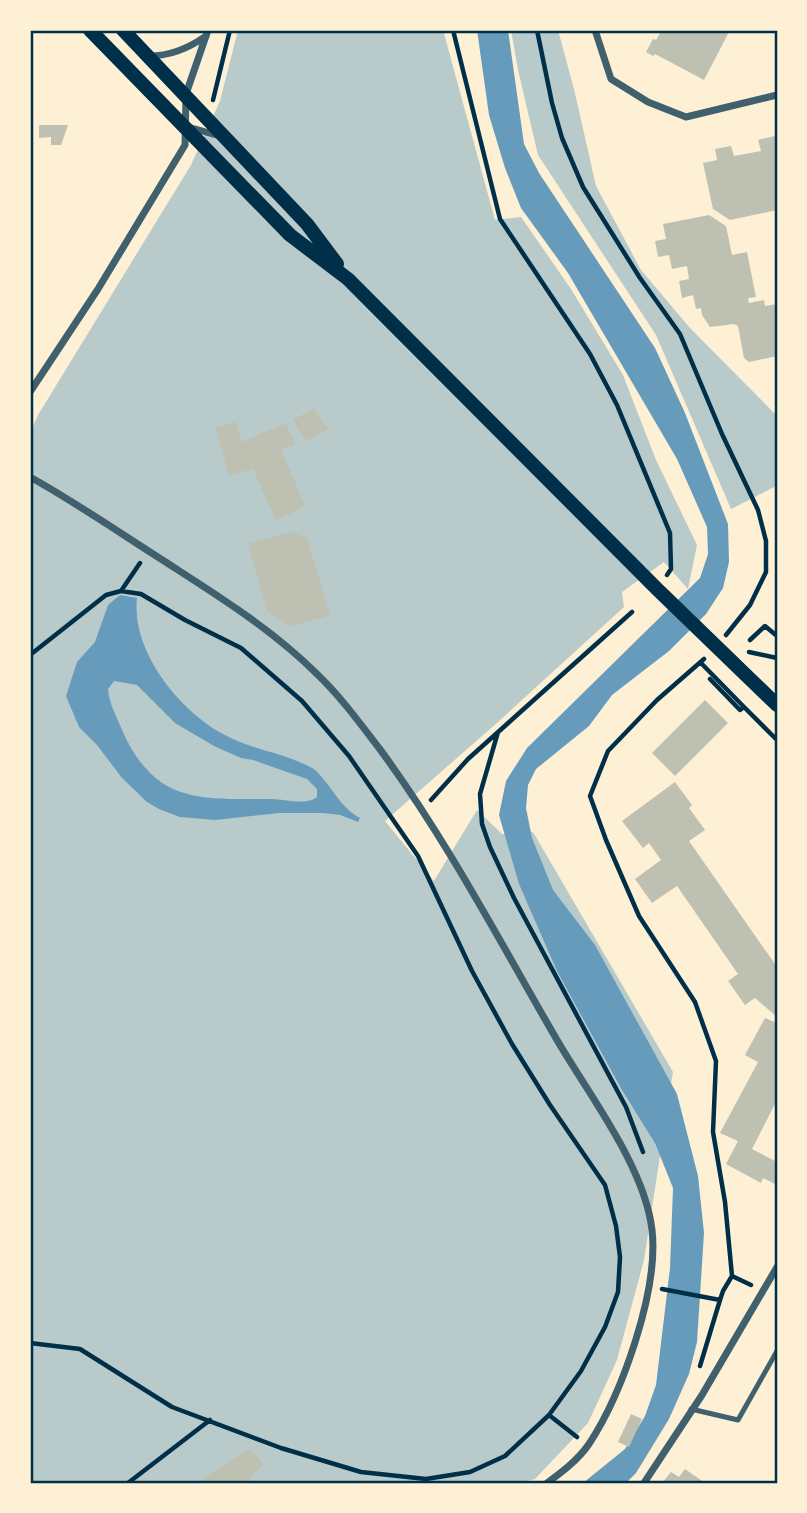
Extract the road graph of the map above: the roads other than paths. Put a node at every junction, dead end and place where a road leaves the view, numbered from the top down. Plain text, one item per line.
1 (90, 30) edge
2 (123, 30) edge
3 (596, 30) edge
4 (207, 33) edge
5 (149, 56) junction
6 (186, 94) junction
7 (777, 95) edge
8 (184, 126) junction
9 (225, 138) junction
10 (348, 279) junction
11 (30, 392) edge
12 (30, 477) edge
13 (777, 705) edge
14 (777, 1267) edge
15 (777, 1351) edge
16 (691, 1409) junction
17 (547, 1483) edge
18 (644, 1483) edge

1 - 8 main road
2 - 5 main road
3 - 7 street
4 - 5 street
4 - 6 street
5 - 6 main road
6 - 8 street
6 - 9 main road
8 - 9 street
8 - 10 main road
8 - 11 street
9 - 10 main road
10 - 13 main road
12 - 17 street
14 - 16 street
15 - 16 lane
16 - 18 street

